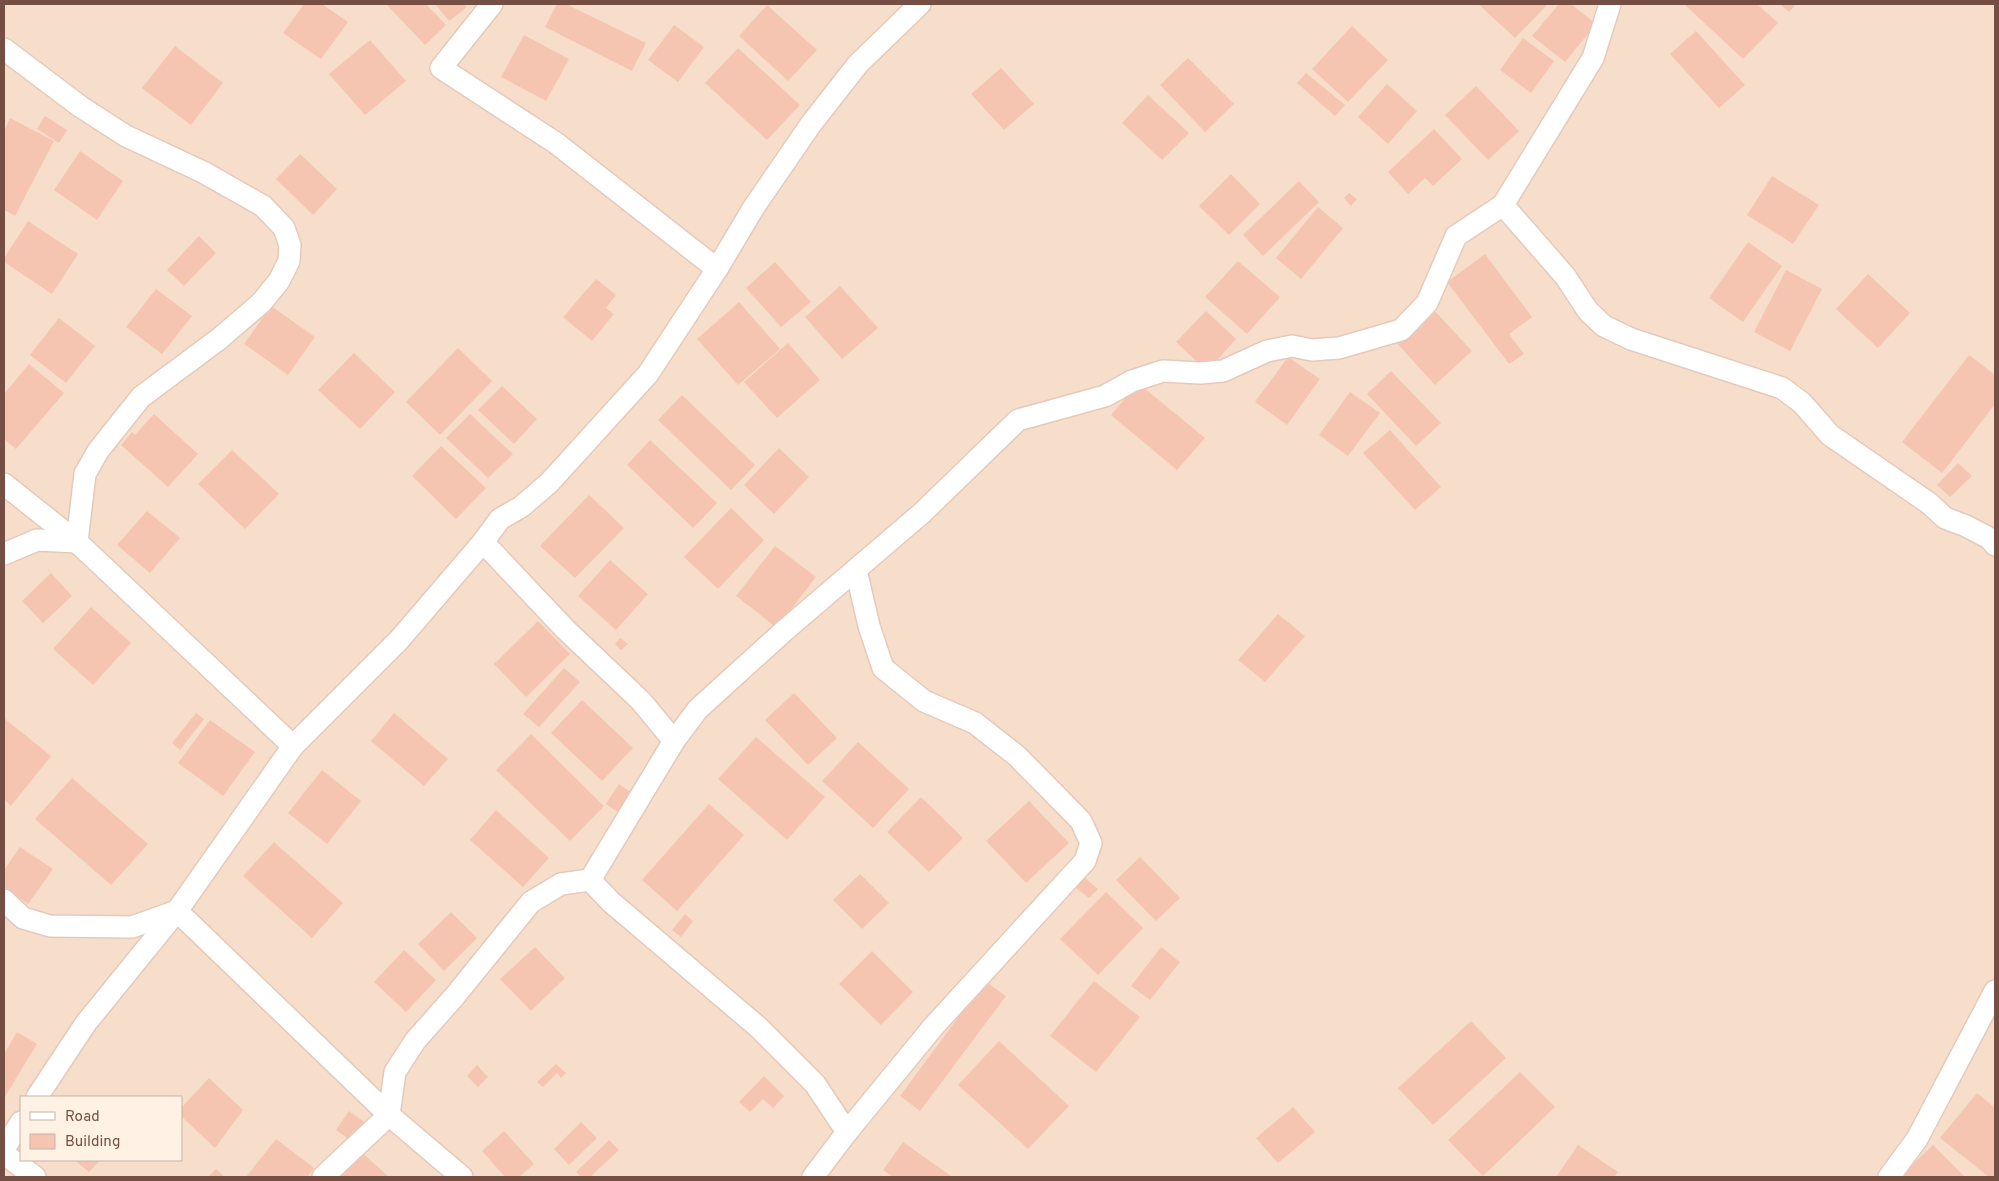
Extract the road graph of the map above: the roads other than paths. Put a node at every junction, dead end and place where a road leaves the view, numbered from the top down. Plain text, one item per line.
1 (492, 4) edge
2 (920, 4) edge
3 (1610, 4) edge
4 (4, 49) edge
5 (1503, 205) junction
6 (717, 269) junction
7 (4, 484) edge
8 (78, 542) junction
9 (483, 542) junction
10 (1995, 545) edge
11 (4, 554) edge
12 (856, 570) junction
13 (674, 742) junction
14 (293, 746) junction
15 (590, 880) junction
16 (4, 900) edge
17 (177, 911) junction
18 (1995, 991) edge
19 (38, 1096) edge
20 (389, 1114) junction
21 (20, 1124) edge
22 (847, 1132) junction
23 (4, 1149) edge
24 (4, 1154) edge
25 (35, 1177) edge
26 (322, 1177) edge
27 (462, 1177) edge
28 (813, 1177) edge
29 (1889, 1177) edge

1 - 6 street
2 - 6 street
3 - 5 street
4 - 8 street
5 - 10 street
5 - 12 street
6 - 9 street
7 - 8 street
8 - 11 street
8 - 14 street
9 - 13 street
9 - 14 street
12 - 13 street
12 - 22 street
13 - 15 street
14 - 17 street
15 - 20 street
15 - 22 street
16 - 17 street
17 - 19 street
17 - 20 street
18 - 29 street
20 - 26 street
20 - 27 street
21 - 23 street
22 - 28 street
24 - 25 street

